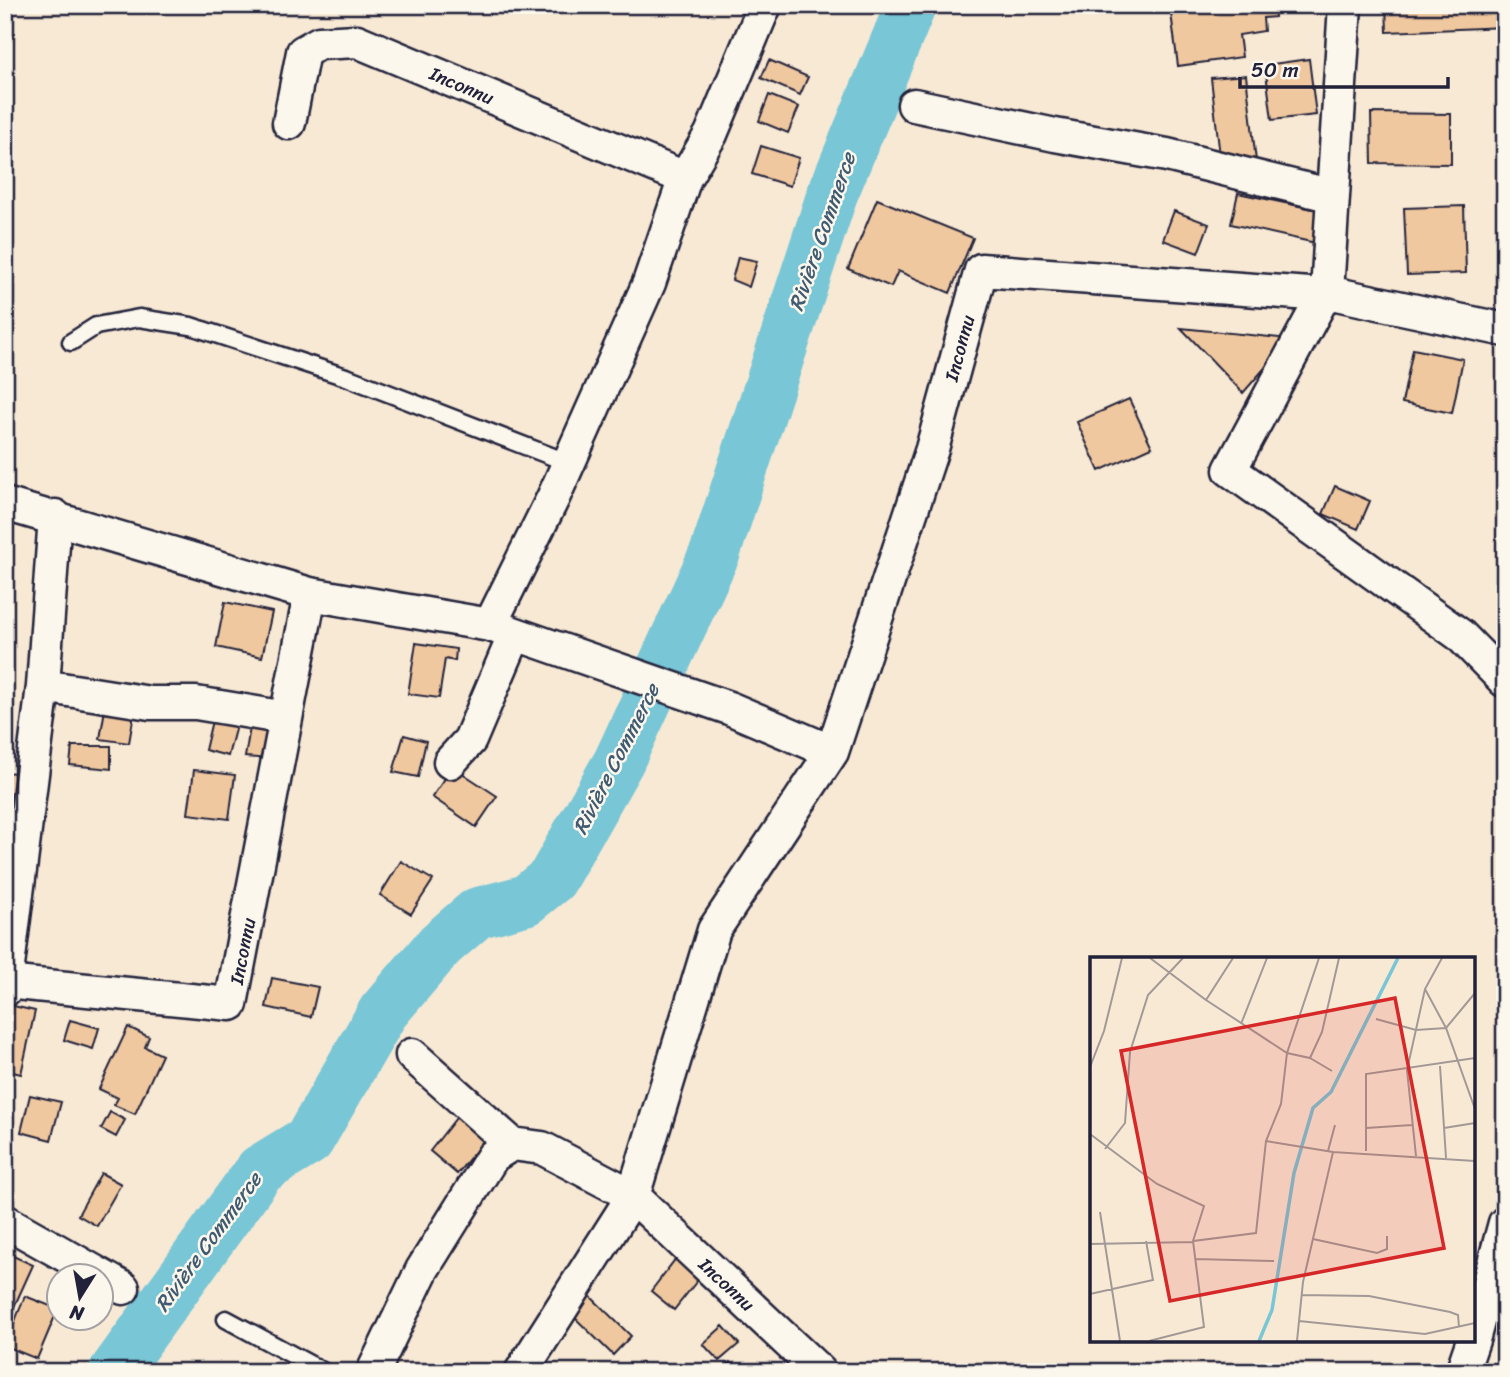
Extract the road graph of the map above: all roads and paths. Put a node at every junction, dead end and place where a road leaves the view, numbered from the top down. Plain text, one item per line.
1 (765, 5) edge
2 (1345, 5) edge
3 (914, 105) dead end
4 (289, 122) dead end
5 (685, 178) junction
6 (1333, 196) junction
7 (1326, 293) junction
8 (1505, 330) edge
9 (71, 342) dead end
10 (569, 463) junction
11 (5, 504) edge
12 (55, 516) junction
13 (310, 594) junction
14 (502, 629) junction
15 (1505, 681) edge
16 (43, 686) junction
17 (286, 718) junction
18 (832, 752) junction
19 (450, 762) dead end
20 (6, 985) edge
21 (412, 1055) dead end
22 (512, 1144) junction
23 (627, 1205) junction
24 (5, 1221) edge
25 (1505, 1223) edge
26 (123, 1288) dead end
27 (226, 1319) dead end
28 (1475, 1333) edge
29 (1472, 1342) edge
30 (324, 1372) edge
31 (373, 1372) edge
32 (521, 1372) edge
33 (820, 1372) edge
34 (1462, 1372) edge

1 - 5 street
2 - 6 street
3 - 6 street
4 - 5 street, Inconnu
5 - 10 street
6 - 7 street
7 - 8 street, Inconnu
7 - 15 street
7 - 18 street, Inconnu
9 - 10 lane
10 - 14 street
11 - 12 street
12 - 13 street
12 - 16 street, Inconnu
13 - 14 street
13 - 17 street, Inconnu
14 - 18 street
14 - 19 street
16 - 17 street
16 - 20 street, Inconnu
17 - 20 street, Inconnu
18 - 23 street, Inconnu
21 - 22 street
22 - 23 street, Inconnu
22 - 31 street
23 - 32 street, Inconnu
23 - 33 street, Inconnu
24 - 26 street
25 - 28 street
27 - 30 lane
29 - 34 street

